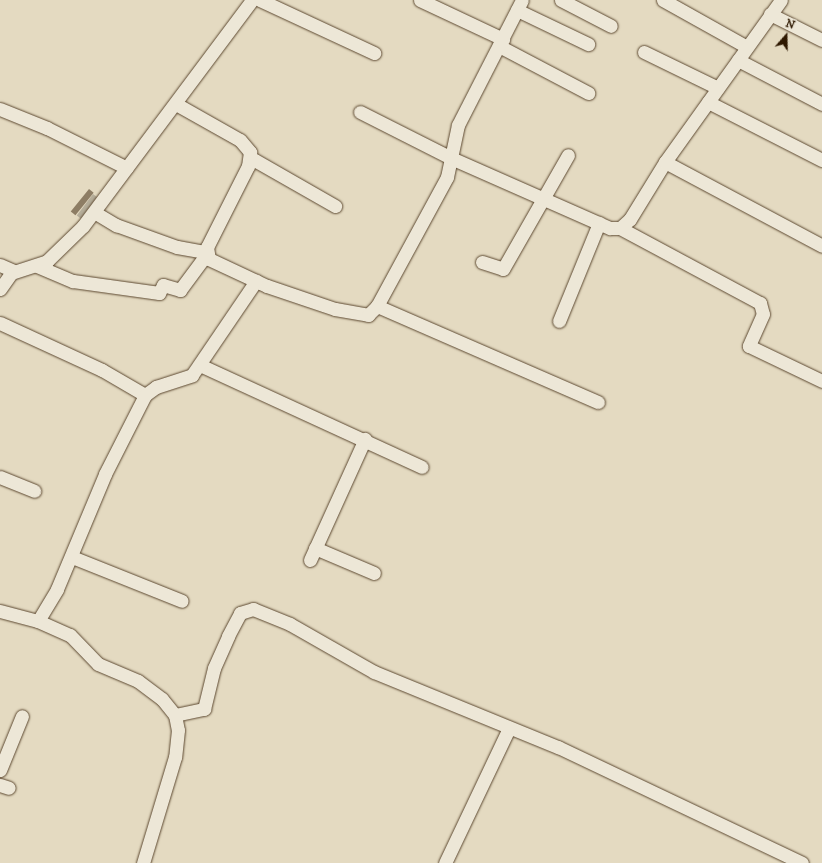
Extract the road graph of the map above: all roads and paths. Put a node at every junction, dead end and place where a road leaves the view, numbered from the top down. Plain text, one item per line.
1 (252, 0) edge
2 (260, 0) edge
3 (420, 0) edge
4 (561, 0) edge
5 (663, 0) edge
6 (779, 1) edge
7 (518, 3) edge
8 (770, 14) junction
9 (610, 26) dead end
10 (822, 40) edge
11 (501, 42) junction
12 (588, 44) dead end
13 (747, 47) junction
14 (644, 52) dead end
15 (374, 53) dead end
16 (738, 60) junction
17 (718, 88) junction
18 (588, 93) dead end
19 (708, 102) junction
20 (176, 104) junction
21 (822, 104) edge
22 (0, 109) edge
23 (360, 112) dead end
24 (568, 155) dead end
25 (251, 158) junction
26 (452, 158) junction
27 (822, 160) edge
28 (665, 162) junction
29 (127, 168) junction
30 (543, 198) junction
31 (335, 206) dead end
32 (94, 212) junction
33 (599, 223) junction
34 (620, 228) junction
35 (822, 246) edge
36 (206, 254) junction
37 (482, 262) dead end
38 (0, 265) edge
39 (37, 266) junction
40 (14, 271) junction
41 (256, 281) junction
42 (0, 289) edge
43 (378, 306) junction
44 (559, 321) dead end
45 (0, 323) edge
46 (200, 365) junction
47 (822, 381) edge
48 (145, 395) junction
49 (598, 402) dead end
50 (365, 439) junction
51 (422, 466) dead end
52 (0, 477) edge
53 (34, 492) dead end
54 (72, 557) junction
55 (374, 574) dead end
56 (182, 601) dead end
57 (0, 611) edge
58 (38, 621) junction
59 (178, 715) junction
60 (22, 716) dead end
61 (508, 728) junction
62 (0, 770) edge
63 (143, 863) edge
64 (445, 863) edge
65 (802, 863) edge

1 - 20 street
2 - 15 street
3 - 11 street
4 - 9 street
5 - 13 street
6 - 8 street
7 - 11 street
7 - 12 street
8 - 10 street
8 - 13 street
11 - 18 street
11 - 26 street
13 - 16 street
14 - 17 street
16 - 17 street
16 - 21 street
17 - 19 street
19 - 27 street
19 - 28 street
20 - 25 street
20 - 29 street
22 - 29 street
23 - 26 street
24 - 30 street
25 - 31 street
25 - 36 street
26 - 30 street
26 - 43 street
28 - 34 street
28 - 35 street
29 - 32 street
30 - 33 street
30 - 37 street
32 - 36 street
32 - 39 street
33 - 34 street
33 - 44 street
34 - 47 street
36 - 39 street
36 - 41 street
38 - 40 street
39 - 40 street
40 - 42 street
41 - 43 street
41 - 46 street
43 - 49 street
45 - 48 street
46 - 48 street
46 - 50 street
48 - 54 street
50 - 51 street
50 - 55 street
52 - 53 street
54 - 56 street
54 - 58 street
57 - 58 street
58 - 59 street
59 - 61 street
59 - 63 street
60 - 62 street
61 - 64 street
61 - 65 street

